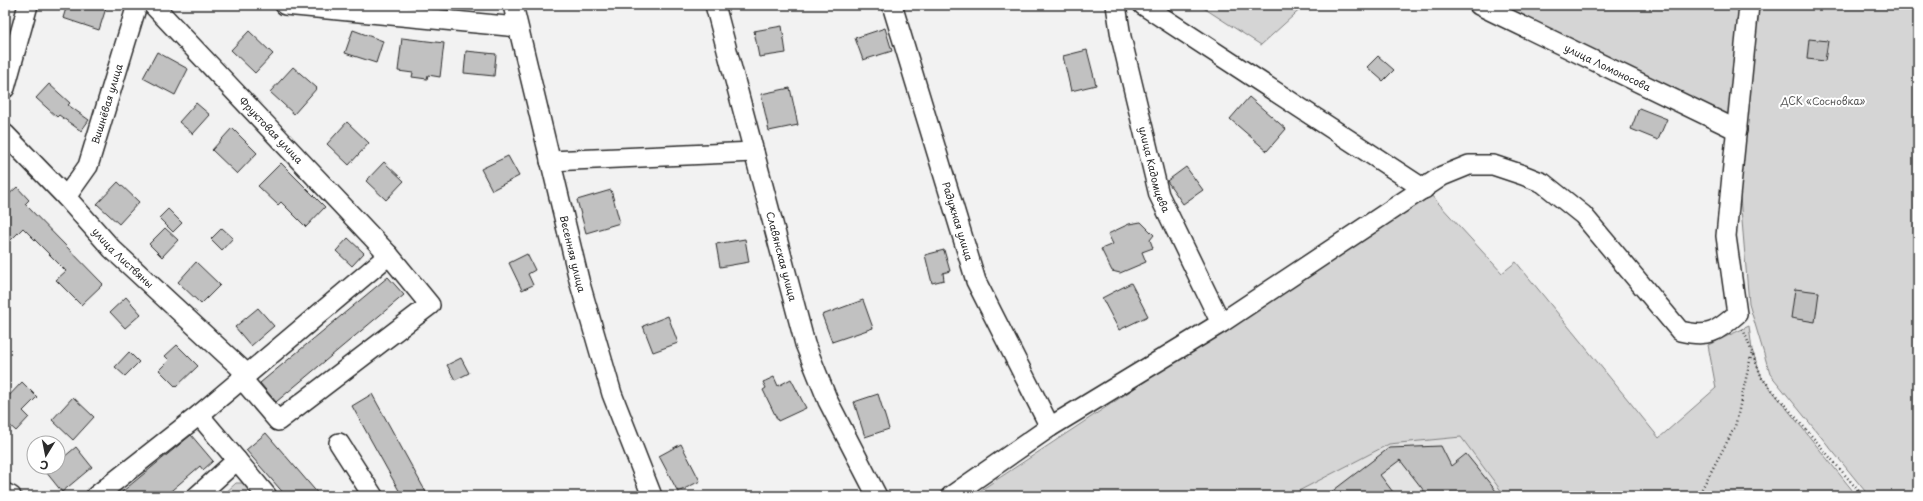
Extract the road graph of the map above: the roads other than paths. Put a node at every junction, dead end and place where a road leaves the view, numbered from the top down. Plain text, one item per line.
1 (28, 5) edge
2 (137, 5) edge
3 (154, 5) edge
4 (285, 5) edge
5 (513, 5) edge
6 (715, 5) edge
7 (892, 5) edge
8 (1116, 5) edge
9 (1143, 5) edge
10 (1479, 5) edge
11 (1750, 5) edge
12 (517, 28) junction
13 (5, 88) edge
14 (1737, 130) junction
15 (5, 134) edge
16 (754, 152) junction
17 (550, 162) junction
18 (1424, 189) junction
19 (66, 197) junction
20 (389, 256) junction
21 (1220, 323) junction
22 (244, 376) junction
23 (199, 414) junction
24 (1050, 427) junction
25 (340, 443) dead end
26 (237, 460) junction
27 (5, 494) edge
28 (11, 496) edge
29 (96, 496) edge
30 (197, 496) edge
31 (268, 496) edge
32 (373, 496) edge
33 (652, 496) edge
34 (878, 496) edge
35 (951, 496) edge

1 - 13 street
2 - 19 street, Вишнёвая улица
3 - 20 street, Фруктовая улица
4 - 12 street
5 - 12 street, Весенняя улица
6 - 16 street, Славянская улица
7 - 24 street, Радужная улица
8 - 21 street, улица Кадомцева
9 - 18 street
10 - 14 street, улица Ломоносова
11 - 14 street
12 - 17 street, Весенняя улица
14 - 18 street
15 - 19 street, улица Листвяны
16 - 17 street
16 - 34 street, Славянская улица
17 - 33 street, Весенняя улица
18 - 21 street
19 - 22 street, улица Листвяны
20 - 22 street
20 - 22 street, Фруктовая улица
21 - 24 street
22 - 23 street
23 - 26 street
23 - 29 street
24 - 35 street
25 - 32 street
26 - 30 street
26 - 31 street
27 - 28 street

